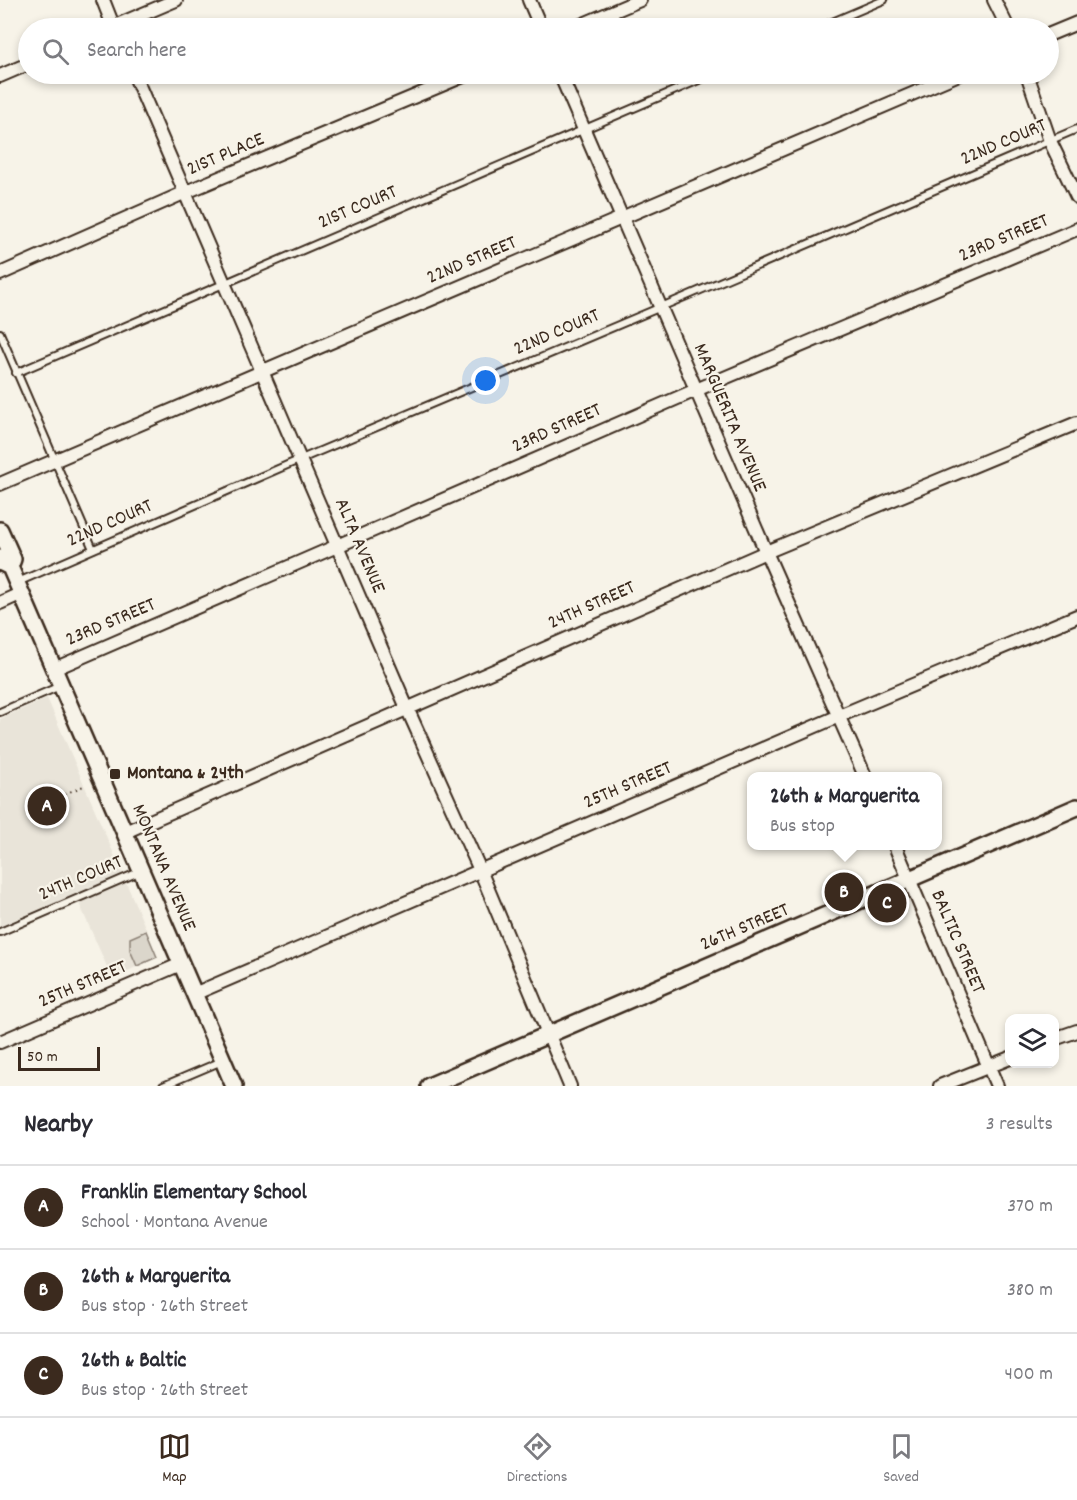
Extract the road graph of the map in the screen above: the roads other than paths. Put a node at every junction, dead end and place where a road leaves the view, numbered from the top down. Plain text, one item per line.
1 (103, 0) edge
2 (176, 0) edge
3 (529, 0) edge
4 (640, 0) edge
5 (884, 0) edge
6 (994, 0) edge
7 (109, 18) edge
8 (136, 18) edge
9 (537, 18) edge
10 (598, 18) edge
11 (842, 18) edge
12 (1003, 18) edge
13 (1077, 23) edge
14 (1059, 30) edge
15 (18, 68) edge
16 (0, 76) edge
17 (138, 84) edge
18 (444, 84) edge
19 (564, 84) edge
20 (690, 84) edge
21 (936, 84) edge
22 (1030, 84) edge
23 (584, 129) junction
24 (1077, 129) edge
25 (1050, 141) junction
26 (186, 192) junction
27 (1077, 196) edge
28 (622, 218) junction
29 (1077, 229) edge
30 (0, 274) edge
31 (224, 283) junction
32 (661, 307) junction
33 (0, 333) edge
34 (262, 370) junction
35 (16, 373) junction
36 (696, 390) junction
37 (1077, 423) edge
38 (301, 459) junction
39 (56, 460) junction
40 (0, 484) edge
41 (0, 530) edge
42 (339, 546) junction
43 (93, 549) junction
44 (766, 552) junction
45 (5, 562) edge
46 (19, 588) junction
47 (0, 603) edge
48 (1077, 616) edge
49 (54, 669) junction
50 (61, 686) junction
51 (407, 708) junction
52 (0, 712) edge
53 (839, 716) junction
54 (863, 772) edge
55 (1077, 807) edge
56 (125, 832) junction
57 (896, 850) edge
58 (480, 870) junction
59 (141, 871) junction
60 (909, 880) junction
61 (0, 932) edge
62 (181, 964) junction
63 (194, 994) junction
64 (1077, 1031) edge
65 (548, 1035) junction
66 (1059, 1037) edge
67 (0, 1042) edge
68 (223, 1060) junction
69 (1005, 1060) edge
70 (989, 1066) junction
71 (163, 1086) edge
72 (234, 1086) edge
73 (429, 1086) edge
74 (570, 1086) edge
75 (940, 1086) edge
76 (997, 1086) edge

1 - 7 street
2 - 8 street
3 - 9 street
4 - 10 street
5 - 11 lane
6 - 12 street
13 - 14 street
15 - 16 street
17 - 26 street, ALTA AVENUE
18 - 26 street, 21ST PLACE
19 - 23 street, MARGUERITA AVENUE
20 - 23 lane, 21ST COURT
21 - 28 street, 22ND STREET
22 - 25 street
23 - 28 street, MARGUERITA AVENUE
23 - 31 lane, 21ST COURT
24 - 25 lane, 22ND COURT
25 - 27 street
25 - 32 lane, 22ND COURT
26 - 30 street, 21ST PLACE
26 - 31 street, ALTA AVENUE
28 - 32 street, MARGUERITA AVENUE
28 - 34 street, 22ND STREET
29 - 36 street, 23RD STREET
31 - 34 street, ALTA AVENUE
31 - 35 lane, 21ST COURT
32 - 36 street, MARGUERITA AVENUE
32 - 38 lane, 22ND COURT
33 - 35 lane
34 - 38 street, ALTA AVENUE
34 - 39 street, 22ND STREET
35 - 39 lane
36 - 42 street, 23RD STREET
36 - 44 street, MARGUERITA AVENUE
37 - 44 street, 24TH STREET
38 - 42 street, ALTA AVENUE
38 - 43 lane, 22ND COURT
39 - 40 street, 22ND STREET
39 - 43 lane
41 - 45 street, MONTANA AVENUE
42 - 49 street, 23RD STREET
42 - 51 street, ALTA AVENUE
43 - 46 lane, 22ND COURT
44 - 51 street, 24TH STREET
44 - 53 street, MARGUERITA AVENUE
45 - 46 street, MONTANA AVENUE
46 - 47 street
46 - 49 street, MONTANA AVENUE
48 - 53 street, 25TH STREET
49 - 50 street, MONTANA AVENUE
50 - 52 lane
50 - 56 street, MONTANA AVENUE
51 - 56 street, 24TH STREET
51 - 58 street, ALTA AVENUE
53 - 54 street, MARGUERITA AVENUE
53 - 58 street, 25TH STREET
55 - 60 street, 26TH STREET
56 - 59 street, MONTANA AVENUE
57 - 60 street
58 - 63 street, 25TH STREET
58 - 65 street, ALTA AVENUE
59 - 61 lane, 24TH COURT
59 - 62 street, MONTANA AVENUE
60 - 65 street, 26TH STREET
60 - 70 street, BALTIC STREET
62 - 63 street, MONTANA AVENUE
62 - 67 street, 25TH STREET
63 - 68 street, MONTANA AVENUE
64 - 66 street
65 - 73 street, 26TH STREET
65 - 74 street, ALTA AVENUE
68 - 71 lane
68 - 72 street, MONTANA AVENUE
69 - 70 street
70 - 75 street
70 - 76 street, BALTIC STREET

